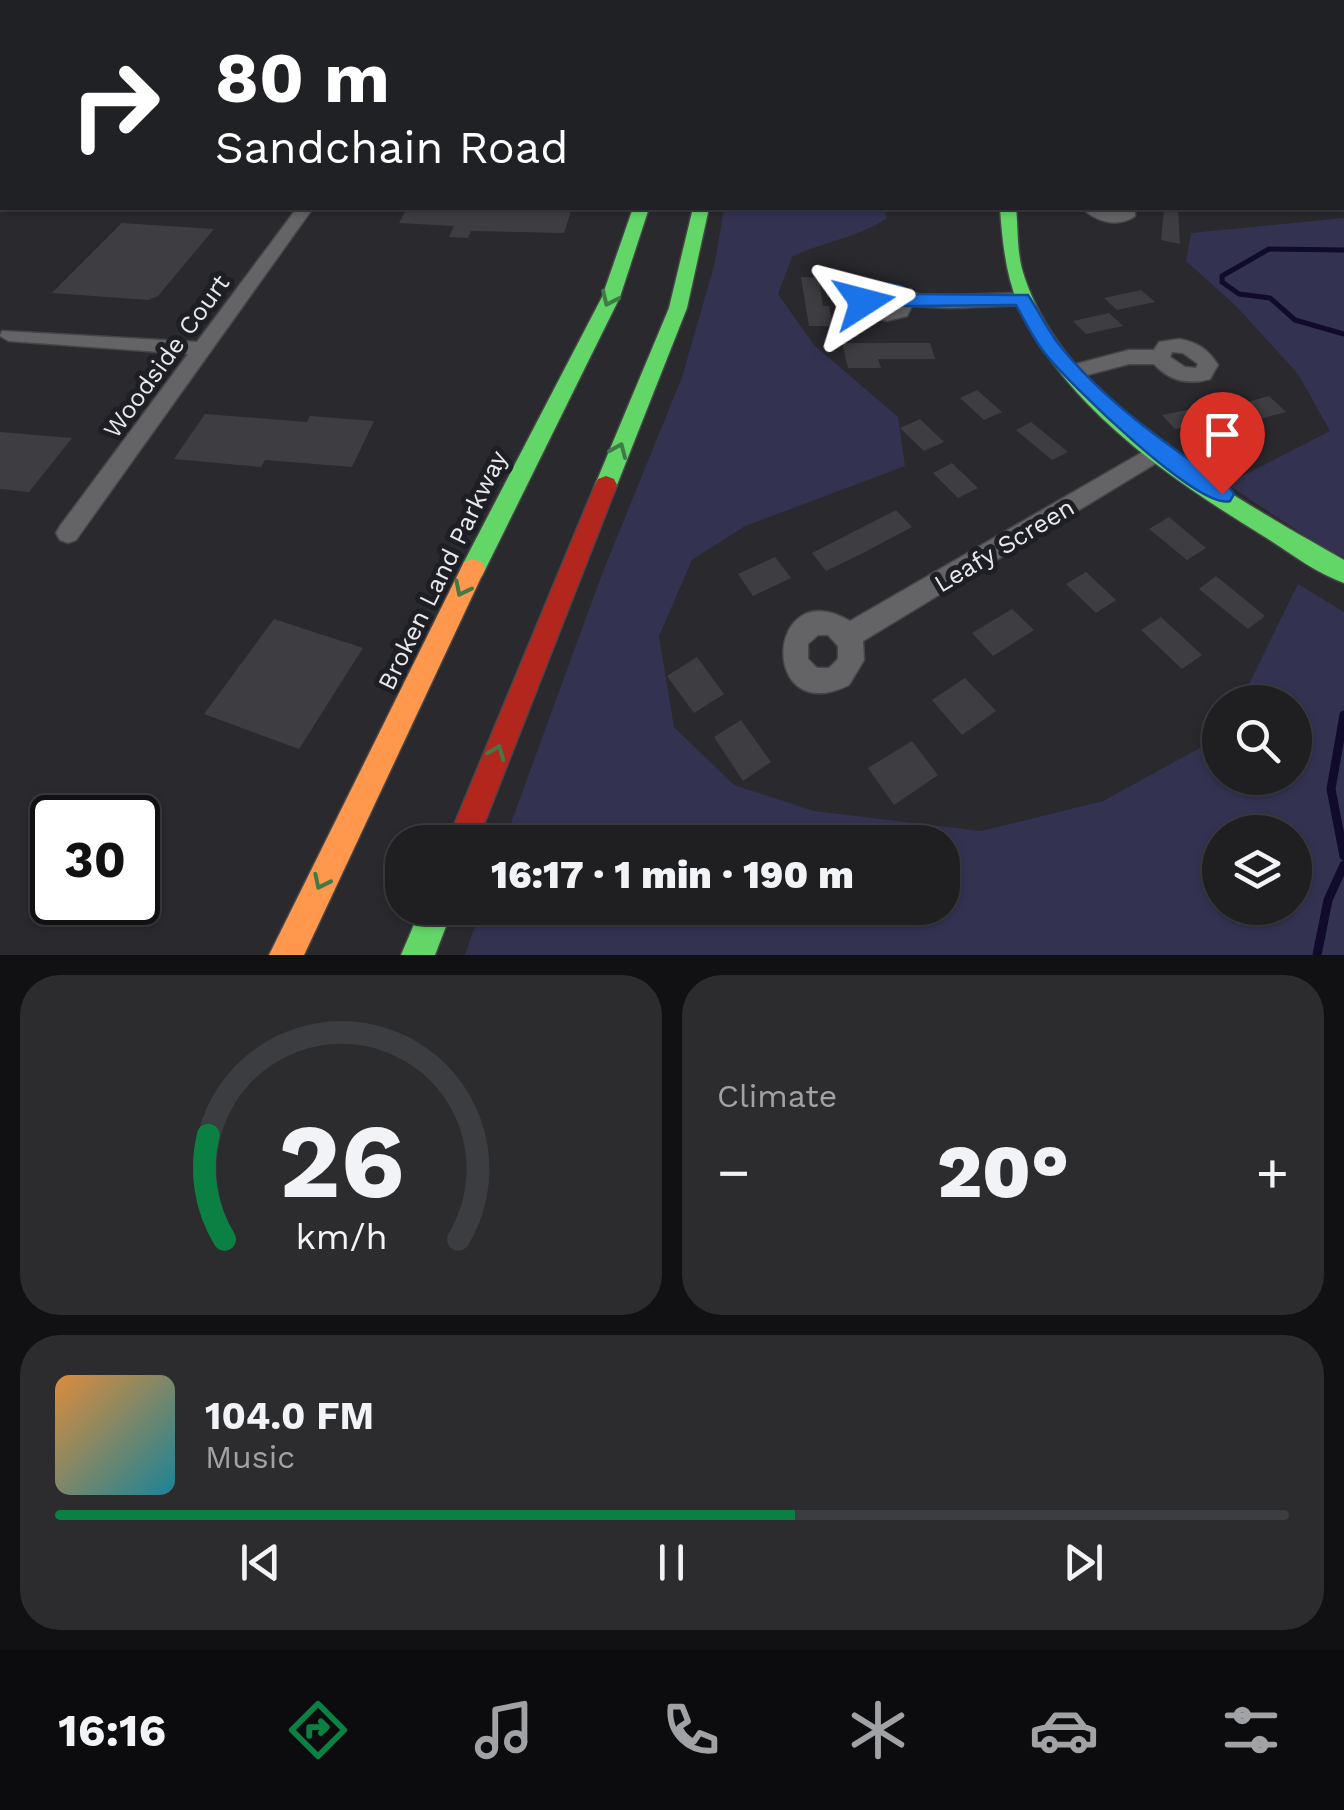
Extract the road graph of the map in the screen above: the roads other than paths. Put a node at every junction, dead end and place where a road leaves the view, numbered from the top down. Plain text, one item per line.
1 (304, 210) edge
2 (640, 210) edge
3 (701, 210) edge
4 (1008, 210) edge
5 (1095, 210) edge
6 (1127, 210) edge
7 (1021, 299) junction
8 (906, 300) dead end
9 (9, 335) dead end
10 (202, 350) junction
11 (1160, 358) dead end
12 (1072, 372) junction
13 (1160, 450) junction
14 (68, 533) dead end
15 (1344, 572) edge
16 (847, 637) dead end
17 (469, 825) edge
18 (429, 925) edge
19 (286, 955) edge
20 (418, 955) edge

1 - 10 street, Woodside Court
2 -> 19 main road, Broken Land Parkway
17 -> 3 main road
4 - 7 main road
5 - 6 street
7 - 8 street
7 - 12 main road
9 - 10 street
10 - 14 street, Woodside Court
11 - 12 street
12 - 13 main road
13 - 15 main road
13 - 16 street, Leafy Screen
18 - 20 main road

